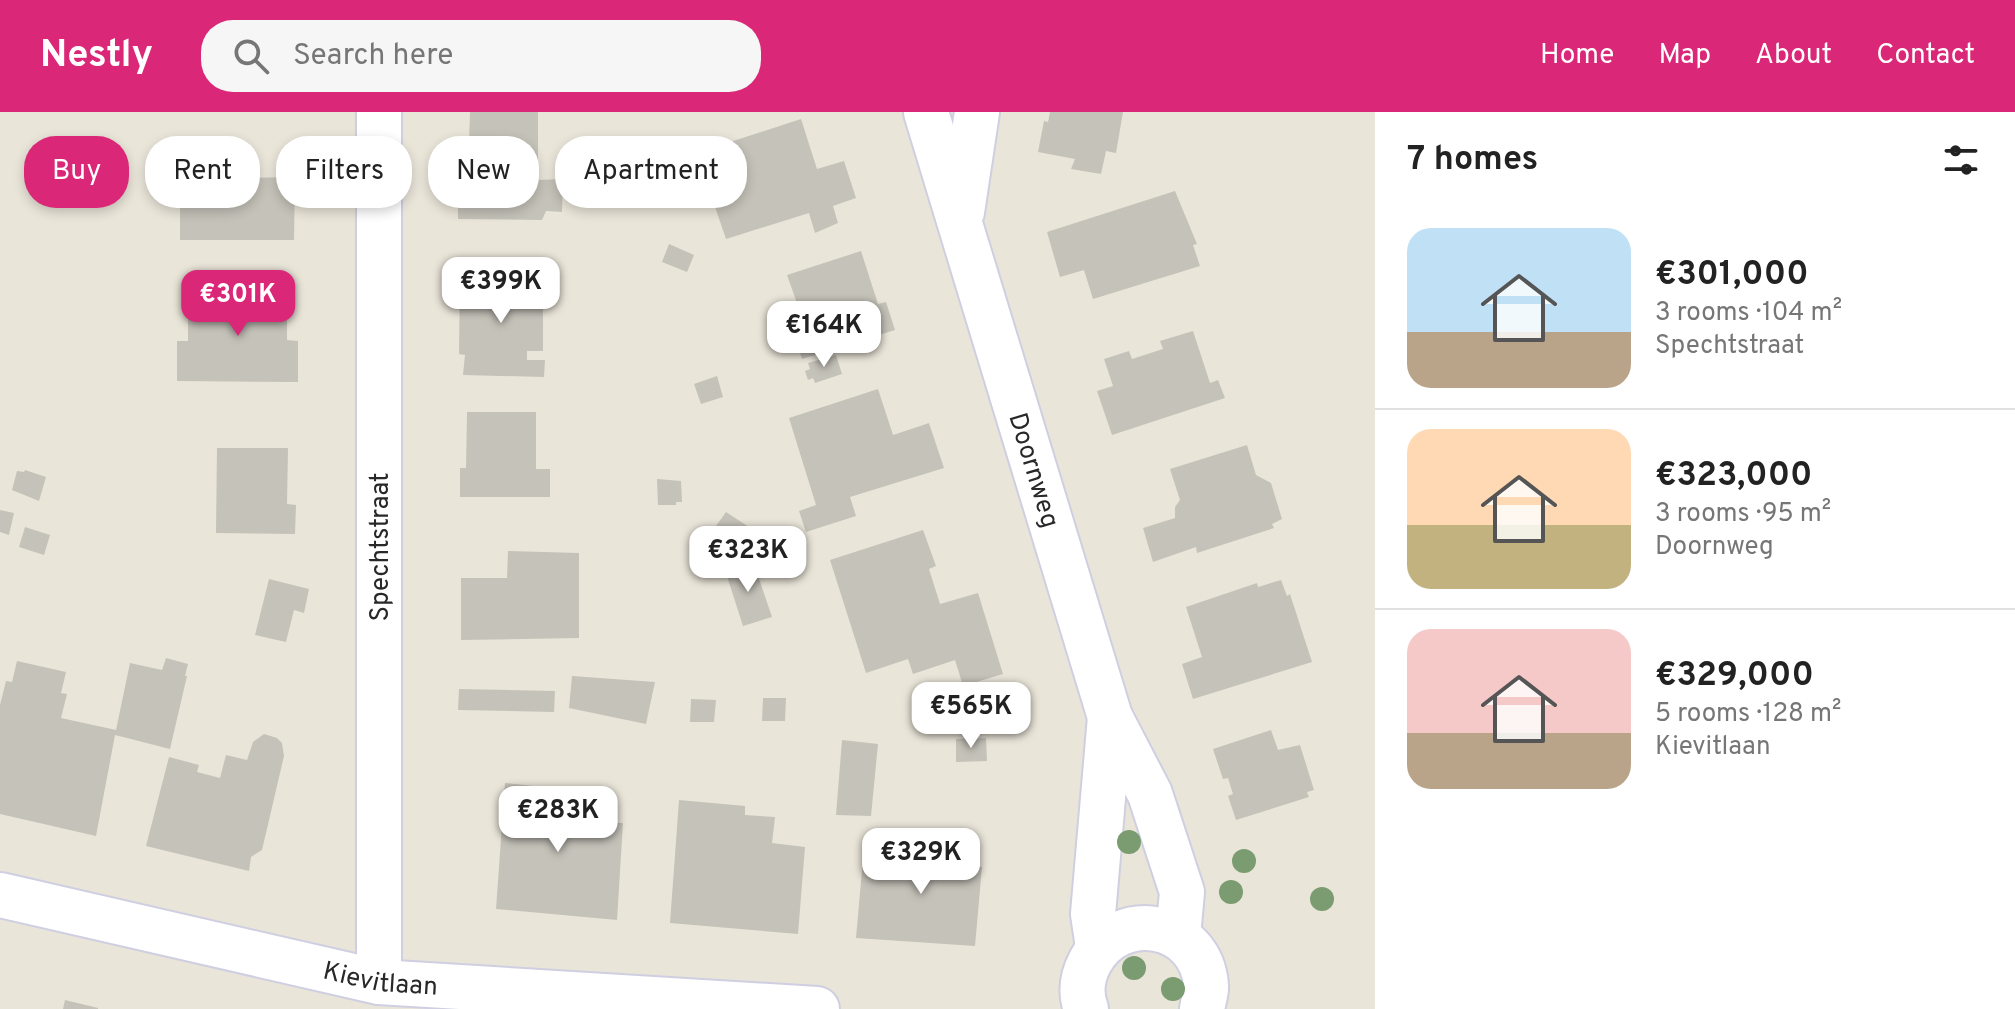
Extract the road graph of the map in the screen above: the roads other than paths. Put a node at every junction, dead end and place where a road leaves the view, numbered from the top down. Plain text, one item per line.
1 (379, 112) edge
2 (926, 112) edge
3 (977, 112) edge
4 (961, 221) junction
5 (1110, 717) junction
6 (0, 895) edge
7 (1178, 936) junction
8 (1098, 947) junction
9 (379, 982) junction
10 (817, 1009) edge
11 (1086, 1009) edge
12 (1202, 1009) edge

1 - 9 street, Spechtstraat
2 - 4 street, Doornweg
3 - 4 street, Doornweg
4 - 5 street, Doornweg
5 - 7 street, Doornweg
5 - 8 street, Doornweg
6 - 9 street, Kievitlaan
7 - 8 street
7 - 12 street
8 - 11 street
9 - 10 street, Kievitlaan

